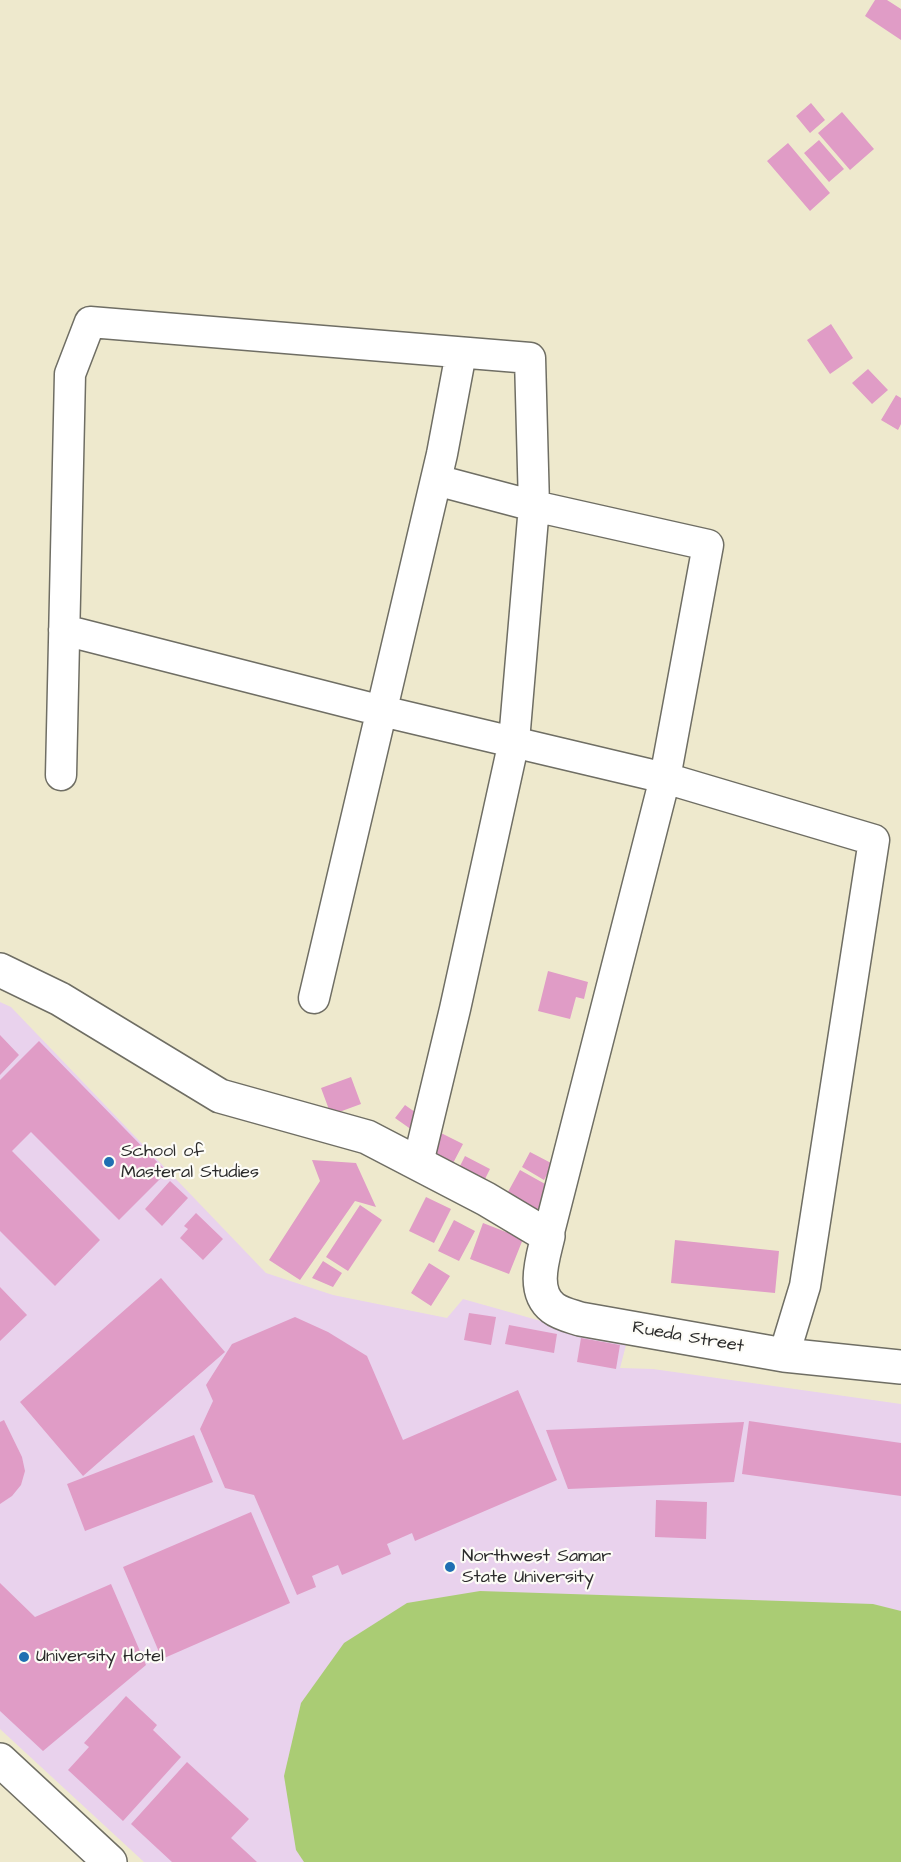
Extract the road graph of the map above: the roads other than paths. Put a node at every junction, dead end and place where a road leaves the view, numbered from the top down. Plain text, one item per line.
1 (461, 353) junction
2 (436, 480) junction
3 (534, 506) junction
4 (64, 630) junction
5 (382, 711) junction
6 (514, 741) junction
7 (60, 775) dead end
8 (665, 778) junction
9 (0, 970) edge
10 (314, 999) dead end
11 (418, 1163) junction
12 (548, 1236) junction
13 (784, 1355) junction
14 (901, 1367) edge
15 (0, 1760) edge
16 (110, 1862) edge

1 - 2 street
1 - 3 street
1 - 4 street
2 - 3 street
2 - 5 street
3 - 6 street
3 - 8 street
4 - 5 street
4 - 7 street
5 - 6 street
5 - 10 street
6 - 8 street
6 - 11 street
8 - 12 street
8 - 13 street
9 - 11 street
11 - 12 street
12 - 13 street, Rueda Street
13 - 14 street, Rueda Street
15 - 16 street

